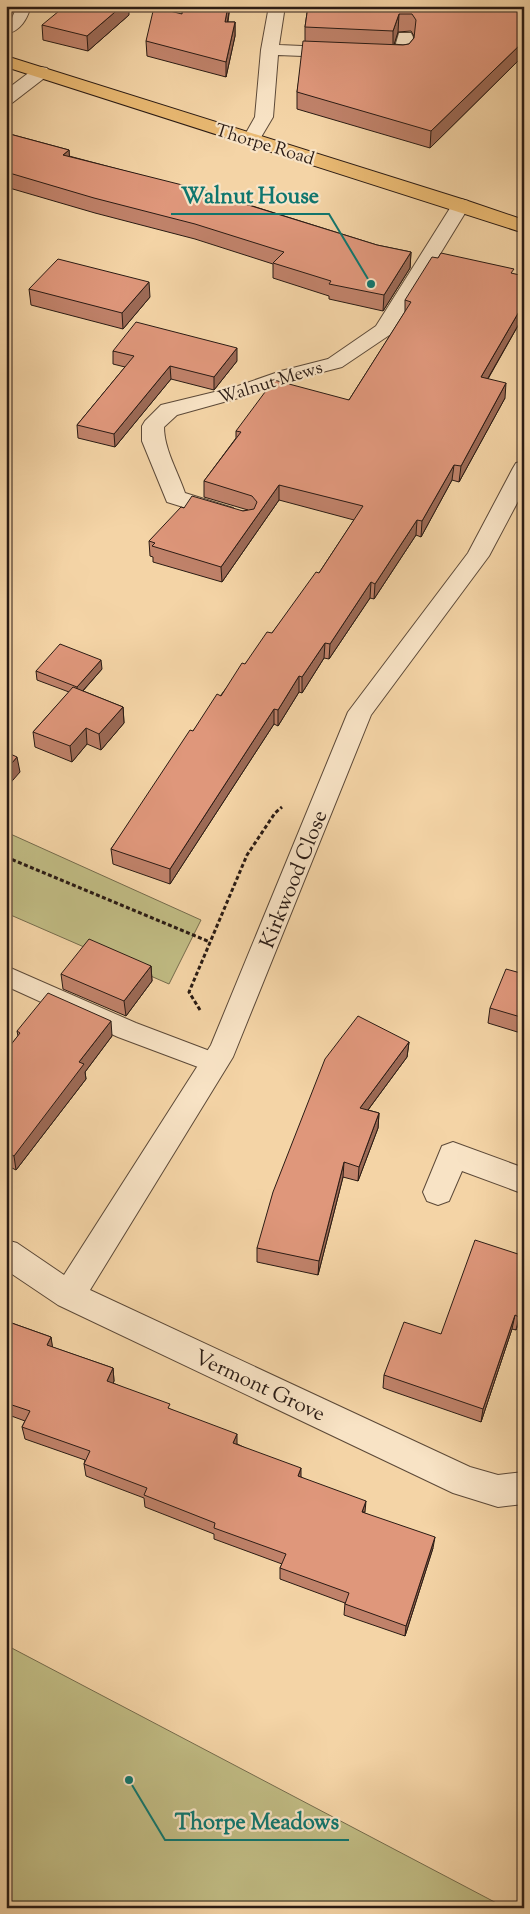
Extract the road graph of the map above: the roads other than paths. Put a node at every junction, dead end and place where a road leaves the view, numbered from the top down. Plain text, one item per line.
1 (24, 6) edge
2 (277, 6) edge
3 (6, 30) edge
4 (405, 37) dead end
5 (270, 50) junction
6 (402, 55) junction
7 (6, 61) edge
8 (41, 72) junction
9 (401, 74) edge
10 (6, 100) edge
11 (251, 140) junction
12 (461, 205) junction
13 (524, 227) edge
14 (524, 468) edge
15 (244, 518) edge
16 (6, 975) edge
17 (214, 1063) junction
18 (524, 1181) edge
19 (438, 1192) dead end
20 (6, 1253) edge
21 (69, 1295) junction
22 (524, 1488) edge

1 - 3 lane
2 - 5 street
4 - 6 street
5 - 6 street
5 - 11 street
6 - 9 street
7 - 8 main road, Thorpe Road
8 - 10 street
8 - 11 main road, Thorpe Road
11 - 12 main road, Thorpe Road
12 - 13 main road, Thorpe Road
12 - 15 street, Walnut Mews
14 - 17 street, Kirkwood Close
16 - 17 lane
17 - 21 street, Kirkwood Close
18 - 19 street
20 - 21 street, Vermont Grove
21 - 22 street, Vermont Grove

